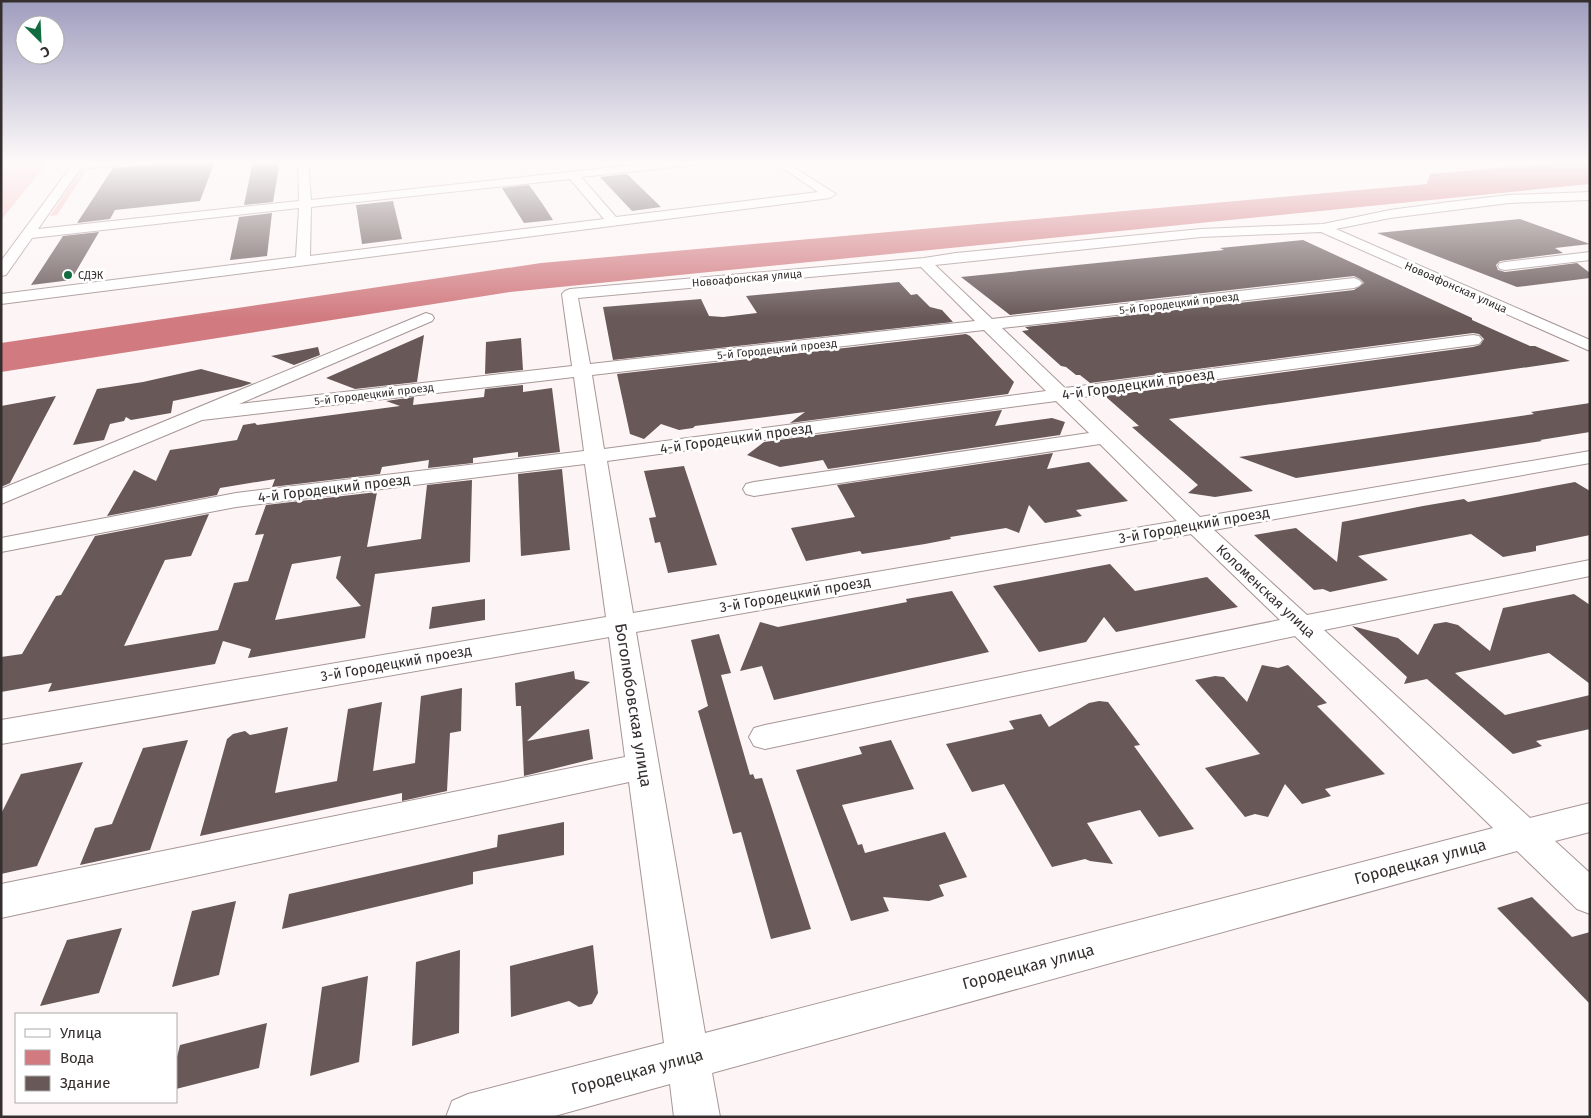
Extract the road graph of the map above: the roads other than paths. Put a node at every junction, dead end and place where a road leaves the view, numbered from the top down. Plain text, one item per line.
1 (44, 213) edge
2 (140, 213) edge
3 (193, 213) edge
4 (304, 213) edge
5 (605, 213) edge
6 (681, 213) edge
7 (1396, 213) edge
8 (38, 222) junction
9 (613, 222) junction
10 (1323, 228) junction
11 (29, 234) junction
12 (1590, 256) edge
13 (302, 261) junction
14 (924, 262) junction
15 (1505, 266) dead end
16 (1, 272) edge
17 (1354, 283) dead end
18 (570, 294) joint
19 (1, 299) edge
20 (426, 318) dead end
21 (989, 325) junction
22 (1473, 340) dead end
23 (1590, 346) edge
24 (582, 370) junction
25 (1059, 394) junction
26 (200, 414) junction
27 (1104, 437) junction
28 (596, 456) junction
29 (1590, 457) edge
30 (754, 489) dead end
31 (1, 497) edge
32 (1195, 525) junction
33 (1, 545) edge
34 (1590, 568) edge
35 (621, 624) junction
36 (1302, 625) junction
37 (1, 732) edge
38 (765, 737) dead end
39 (643, 766) junction
40 (1590, 817) edge
41 (1523, 834) junction
42 (1590, 897) edge
43 (1, 901) edge
44 (688, 1057) junction
45 (468, 1117) edge
46 (697, 1117) edge

1 - 8 street
2 - 8 street
3 - 11 street
4 - 13 street
5 - 9 street
6 - 9 street
7 - 10 street, Новоафонская улица
8 - 11 street
9 - 13 street
10 - 14 street, Новоафонская улица
10 - 23 street, Новоафонская улица
11 - 16 street
12 - 15 street
13 - 19 street
14 - 18 street, Новоафонская улица
14 - 21 street, Коломенская улица
17 - 21 street, 5-й Городецкий проезд
18 - 24 street, Боголюбовская улица
20 - 26 street
21 - 24 street, 5-й Городецкий проезд
21 - 25 street, Коломенская улица
22 - 25 street, 4-й Городецкий проезд
24 - 26 street, 5-й Городецкий проезд
24 - 28 street, Боголюбовская улица
25 - 27 street, Коломенская улица
25 - 28 street, 4-й Городецкий проезд
26 - 31 street
27 - 30 street
27 - 32 street, Коломенская улица
28 - 33 street, 4-й Городецкий проезд
28 - 35 street, Боголюбовская улица
29 - 32 street, 3-й Городецкий проезд
32 - 35 street, 3-й Городецкий проезд
32 - 36 street, Коломенская улица
34 - 36 street
35 - 37 street, 3-й Городецкий проезд
35 - 39 street, Боголюбовская улица
36 - 38 street
36 - 41 street, Коломенская улица
39 - 43 street
39 - 44 street, Боголюбовская улица
40 - 41 street, Городецкая улица
41 - 42 street, Коломенская улица
41 - 44 street, Городецкая улица
44 - 45 street, Городецкая улица
44 - 46 street, Боголюбовская улица

